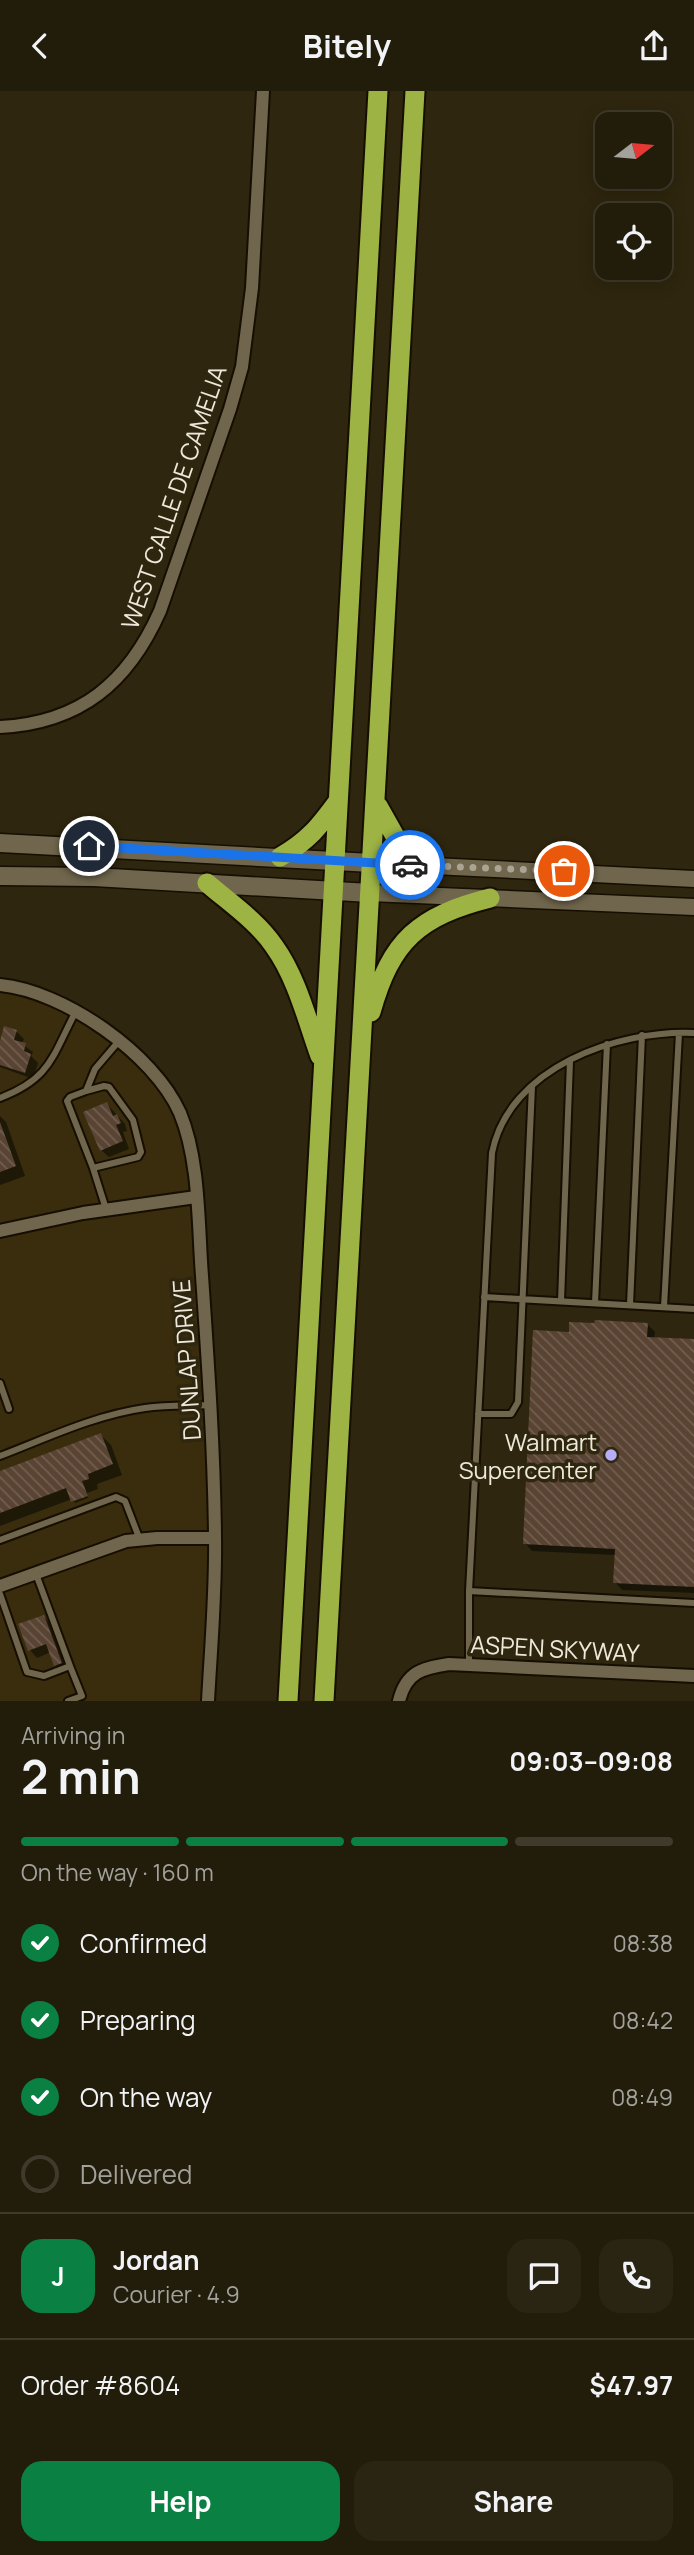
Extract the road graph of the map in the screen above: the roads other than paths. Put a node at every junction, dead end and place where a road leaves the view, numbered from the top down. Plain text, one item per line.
1 (263, 91) edge
2 (378, 91) edge
3 (415, 91) edge
4 (0, 727) edge
5 (338, 801) junction
6 (376, 801) junction
7 (0, 843) edge
8 (280, 857) junction
9 (334, 860) junction
10 (372, 863) junction
11 (429, 866) junction
12 (0, 876) edge
13 (694, 879) edge
14 (207, 883) junction
15 (332, 890) junction
16 (370, 893) junction
17 (490, 898) junction
18 (694, 907) edge
19 (0, 985) edge
20 (75, 1013) junction
21 (679, 1033) junction
22 (694, 1033) edge
23 (642, 1035) junction
24 (119, 1041) junction
25 (362, 1043) junction
26 (607, 1044) junction
27 (570, 1061) junction
28 (323, 1064) junction
29 (532, 1086) junction
30 (86, 1091) junction
31 (0, 1098) edge
32 (93, 1168) junction
33 (197, 1197) junction
34 (106, 1209) junction
35 (0, 1231) edge
36 (484, 1297) junction
37 (523, 1299) junction
38 (561, 1301) junction
39 (595, 1303) junction
40 (630, 1305) junction
41 (664, 1307) junction
42 (694, 1309) edge
43 (0, 1383) edge
44 (211, 1405) junction
45 (9, 1409) dead end
46 (478, 1414) junction
47 (0, 1455) edge
48 (215, 1538) junction
49 (140, 1539) junction
50 (0, 1540) edge
51 (36, 1572) junction
52 (0, 1585) edge
53 (469, 1591) junction
54 (0, 1594) edge
55 (694, 1603) edge
56 (469, 1664) junction
57 (70, 1666) junction
58 (694, 1676) edge
59 (68, 1701) edge
60 (208, 1701) edge
61 (288, 1701) edge
62 (324, 1701) edge
63 (399, 1701) edge

1 - 4 street, WEST CALLE DE CAMELIA
2 - 5 highway
3 - 6 highway
5 - 8 highway
5 - 9 highway
6 - 10 highway
6 - 11 highway
7 - 8 main road
8 - 9 main road
9 - 10 main road
9 - 15 highway
10 - 11 street
10 - 16 highway
11 - 13 street
12 - 14 main road
14 - 15 main road
14 - 28 highway
15 - 16 main road
15 - 28 highway
16 - 17 street
16 - 25 highway
17 - 18 street
17 - 25 highway
19 - 20 street, DUNLAP DRIVE
20 - 24 street, DUNLAP DRIVE
20 - 31 lane
21 - 22 lane
21 - 23 lane
21 - 41 lane
23 - 26 lane
23 - 40 lane
24 - 30 lane
24 - 33 street, DUNLAP DRIVE
25 - 62 highway
26 - 27 lane
26 - 39 lane
27 - 29 lane
27 - 38 lane
28 - 61 highway
29 - 36 lane
29 - 37 lane
30 - 32 lane
30 - 32 lane
32 - 34 lane
33 - 34 street
33 - 44 street, DUNLAP DRIVE
34 - 35 street
36 - 37 lane
36 - 46 lane
37 - 38 lane
37 - 46 lane
38 - 39 lane
39 - 40 lane
40 - 41 lane
41 - 42 lane
43 - 45 lane
44 - 47 lane
44 - 48 street, DUNLAP DRIVE
46 - 53 lane
48 - 49 street
48 - 60 street, DUNLAP DRIVE
49 - 50 lane
49 - 51 street
51 - 52 street
51 - 57 lane
53 - 55 lane
53 - 56 lane
54 - 57 lane
56 - 58 street, ASPEN SKYWAY
56 - 63 street, ASPEN SKYWAY
57 - 59 lane

